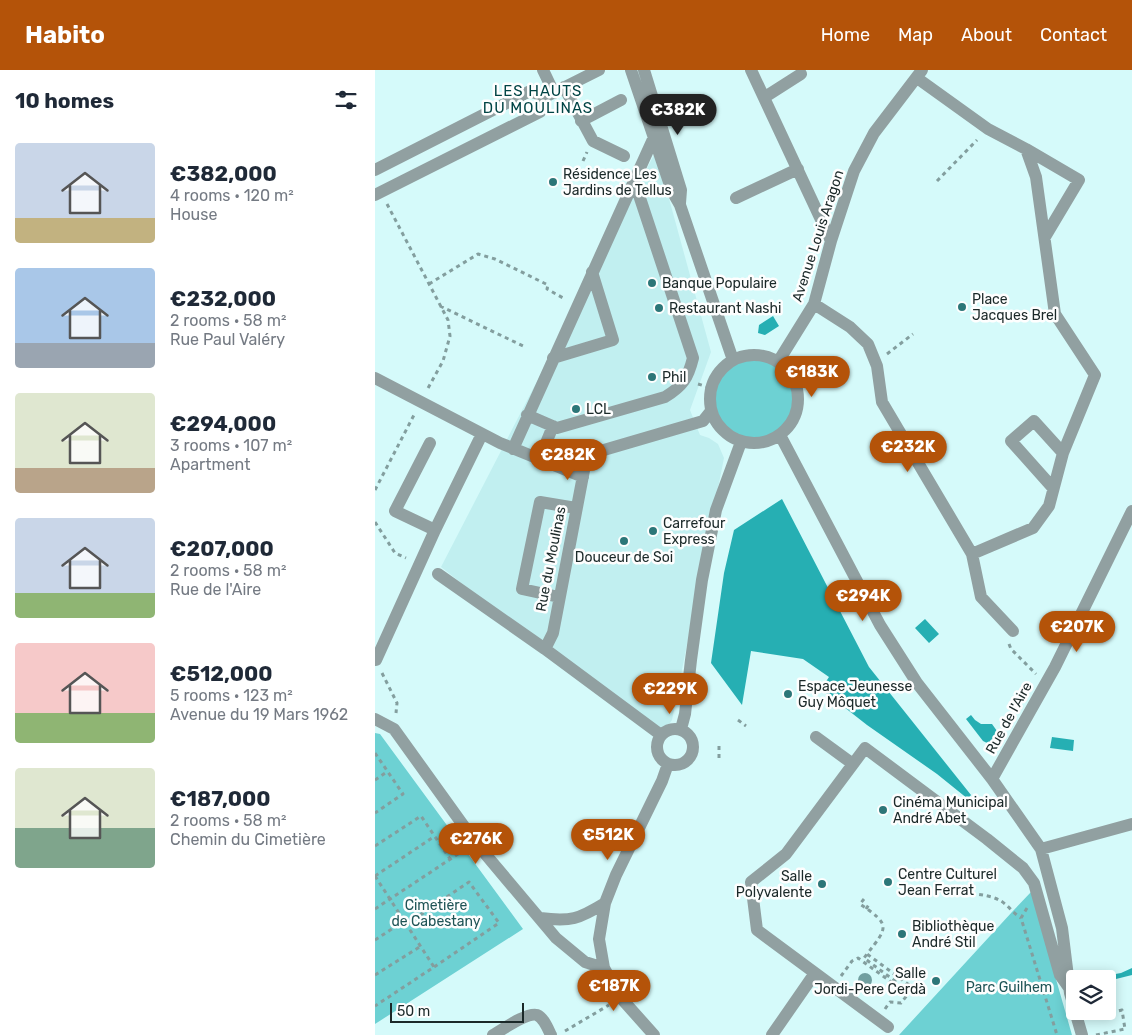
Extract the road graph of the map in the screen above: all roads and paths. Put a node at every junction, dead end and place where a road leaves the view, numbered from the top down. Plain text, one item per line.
1 (543, 70) edge
2 (599, 70) edge
3 (631, 70) edge
4 (643, 70) edge
5 (751, 70) edge
6 (801, 74) dead end
7 (920, 74) edge
8 (555, 92) junction
9 (765, 97) junction
10 (621, 100) dead end
11 (581, 121) junction
12 (988, 128) junction
13 (654, 137) junction
14 (1026, 149) junction
15 (624, 156) dead end
16 (798, 169) junction
17 (375, 170) edge
18 (634, 180) junction
19 (937, 181) dead end
20 (378, 194) edge
21 (736, 198) dead end
22 (680, 205) junction
23 (1045, 237) junction
24 (831, 242) junction
25 (592, 272) junction
26 (429, 284) junction
27 (568, 300) dead end
28 (814, 304) junction
29 (440, 306) junction
30 (913, 334) dead end
31 (523, 346) dead end
32 (871, 351) junction
33 (553, 358) junction
34 (733, 360) junction
35 (778, 362) junction
36 (375, 378) edge
37 (421, 401) junction
38 (711, 412) junction
39 (527, 415) junction
40 (553, 426) junction
41 (482, 434) junction
42 (779, 435) junction
43 (741, 442) junction
44 (430, 443) dead end
45 (513, 449) junction
46 (1063, 453) junction
47 (539, 460) junction
48 (583, 477) junction
49 (1053, 488) junction
50 (375, 490) edge
51 (576, 508) junction
52 (1132, 511) edge
53 (375, 522) edge
54 (435, 530) junction
55 (972, 554) junction
56 (419, 564) junction
57 (438, 574) dead end
58 (559, 597) junction
59 (1013, 631) joint
60 (545, 649) junction
61 (376, 660) edge
62 (1041, 678) dead end
63 (375, 719) edge
64 (738, 720) dead end
65 (746, 726) dead end
66 (394, 728) junction
67 (681, 729) junction
68 (661, 735) junction
69 (815, 737) dead end
70 (719, 746) dead end
71 (375, 753) edge
72 (719, 759) dead end
73 (668, 764) junction
74 (853, 764) junction
75 (388, 771) junction
76 (992, 779) junction
77 (375, 780) edge
78 (375, 813) edge
79 (1132, 824) edge
80 (435, 836) junction
81 (375, 846) edge
82 (1041, 849) junction
83 (465, 850) dead end
84 (450, 859) junction
85 (375, 876) edge
86 (939, 891) dead end
87 (390, 899) junction
88 (864, 899) dead end
89 (605, 903) junction
90 (870, 903) dead end
91 (1027, 907) dead end
92 (375, 909) edge
93 (866, 909) junction
94 (540, 918) junction
95 (1021, 918) junction
96 (406, 922) junction
97 (375, 940) edge
98 (421, 946) junction
99 (867, 954) junction
100 (434, 967) junction
101 (604, 968) junction
102 (1068, 970) edge
103 (815, 973) junction
104 (375, 975) edge
105 (1066, 983) edge
106 (916, 984) dead end
107 (833, 986) junction
108 (1043, 986) junction
109 (914, 989) junction
110 (1034, 989) dead end
111 (901, 1003) dead end
112 (375, 1006) edge
113 (602, 1009) dead end
114 (1127, 1010) dead end
115 (1077, 1020) edge
116 (888, 1027) dead end
117 (1100, 1034) edge
118 (493, 1035) edge
119 (551, 1035) edge
120 (559, 1035) edge
121 (654, 1035) edge
122 (772, 1035) edge
123 (1057, 1035) edge
124 (1081, 1035) edge

1 - 8 street
2 - 8 street
3 - 13 street
4 - 22 street
5 - 9 street
6 - 9 street
7 - 12 street
7 - 24 street, Avenue Louis Aragon
8 - 11 street
8 - 17 street
8 - 20 street
9 - 16 street
10 - 11 street
11 - 15 street
12 - 14 street
12 - 19 path
13 - 18 street
13 - 22 street
14 - 23 street
14 - 23 street
16 - 21 street
16 - 24 street
18 - 25 street
18 - 40 street
20 - 26 path
22 - 34 street
23 - 46 street
24 - 28 street, Avenue Louis Aragon
25 - 33 street
25 - 33 street
26 - 27 path
26 - 29 path
28 - 32 street
28 - 35 street, Avenue Louis Aragon
29 - 31 path
29 - 37 path
30 - 32 path
32 - 55 street
33 - 39 street
34 - 35 street
34 - 38 street
35 - 42 street
36 - 37 street
37 - 41 street
37 - 50 path
38 - 43 street
38 - 48 street, Rue du Moulinas
39 - 40 street
39 - 45 street
40 - 47 street
41 - 45 street
41 - 54 street
42 - 43 street
42 - 76 street
43 - 67 street
44 - 54 street
45 - 47 street
46 - 49 street
46 - 49 street
47 - 48 street
48 - 51 street, Rue du Moulinas
49 - 55 street
51 - 58 street, Rue du Moulinas
51 - 58 street
52 - 76 street, Rue de l'Aire
53 - 56 path
54 - 56 street
55 - 59 street
56 - 61 street
57 - 60 street
58 - 60 street, Rue du Moulinas
59 - 62 path
60 - 68 street
61 - 66 path
63 - 66 street
64 - 65 path
66 - 94 street
67 - 68 street
67 - 73 street
68 - 73 street
69 - 74 street
70 - 72 path
71 - 75 path
73 - 89 street
74 - 103 street
74 - 105 street
75 - 77 path
75 - 78 path
76 - 82 street
79 - 82 street
80 - 81 path
80 - 84 path
80 - 85 path
82 - 102 street
83 - 84 path
84 - 87 path
85 - 87 path
86 - 95 path
87 - 92 path
87 - 96 path
88 - 93 path
89 - 94 street
89 - 101 street
90 - 93 path
91 - 95 path
93 - 99 path
94 - 101 street
95 - 108 path
96 - 97 path
96 - 98 path
96 - 100 path
98 - 100 path
98 - 104 path
99 - 107 path
99 - 109 path
100 - 112 path
101 - 121 street
103 - 107 street
103 - 122 street
106 - 109 path
107 - 116 street
108 - 110 path
108 - 123 path
109 - 111 path
113 - 120 path
114 - 117 path
115 - 124 street
118 - 119 street

